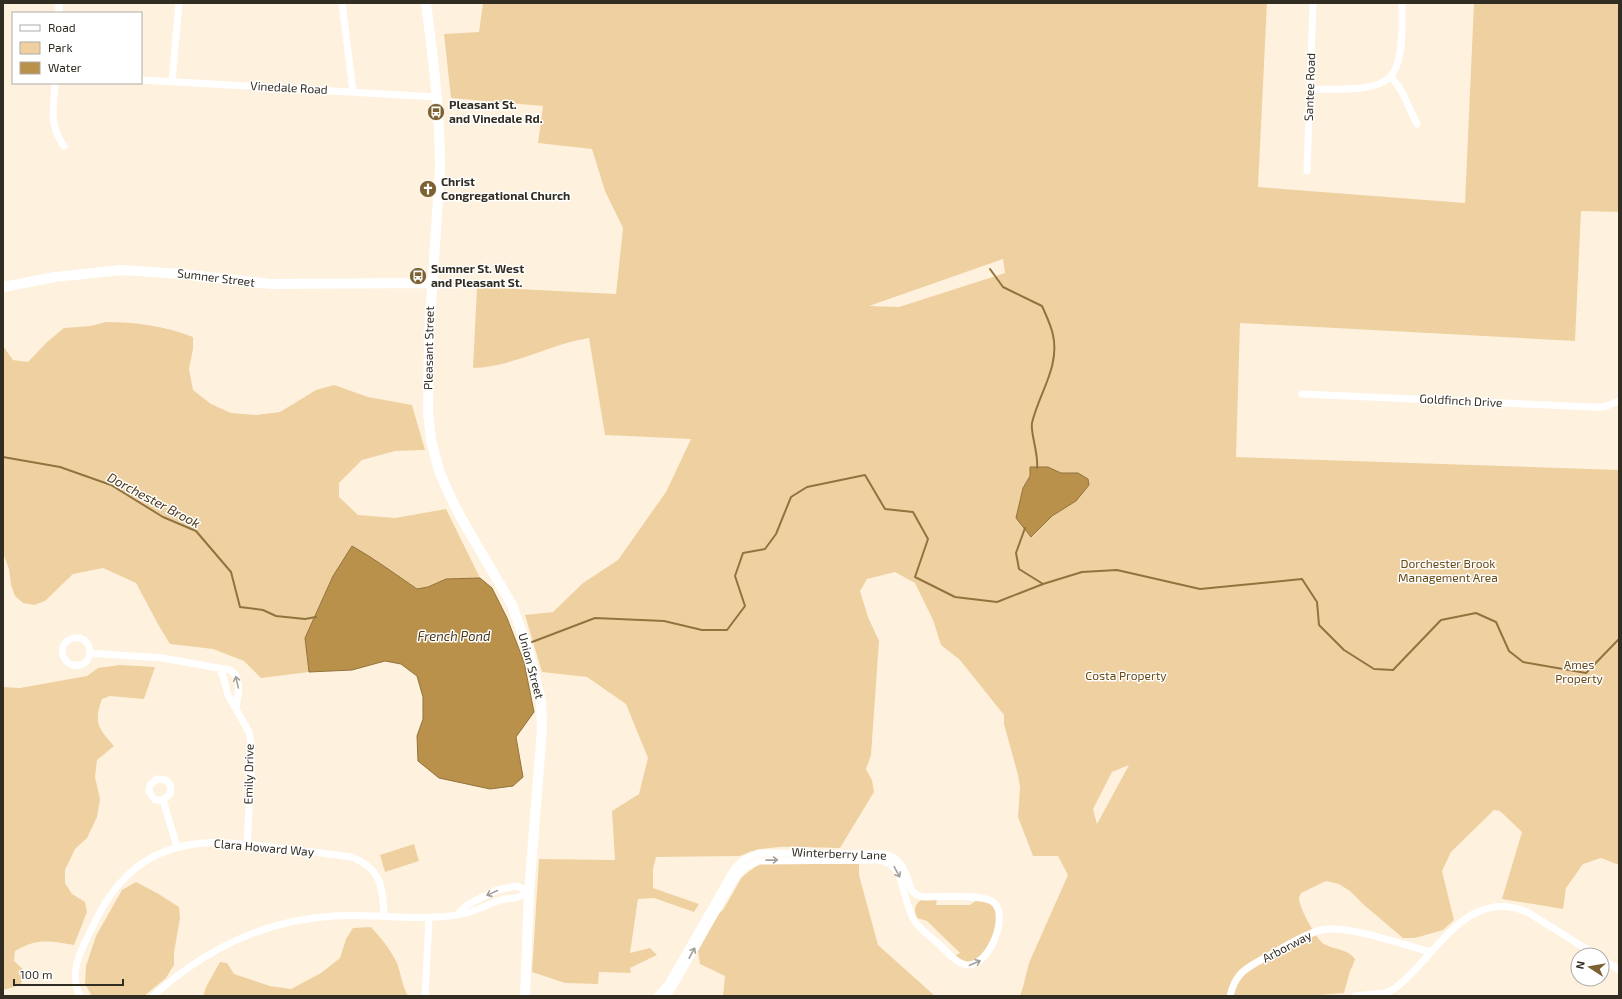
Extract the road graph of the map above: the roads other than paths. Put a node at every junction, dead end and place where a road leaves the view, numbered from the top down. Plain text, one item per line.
1 (180, 3) edge
2 (342, 3) edge
3 (426, 3) edge
4 (1313, 3) edge
5 (1402, 3) edge
6 (1391, 76) junction
7 (142, 80) edge
8 (172, 82) junction
9 (55, 84) edge
10 (1310, 89) junction
11 (353, 92) junction
12 (438, 97) junction
13 (1417, 124) dead end
14 (64, 146) dead end
15 (1307, 171) dead end
16 (431, 283) junction
17 (3, 287) edge
18 (1302, 394) dead end
19 (1619, 402) edge
20 (430, 430) joint
21 (90, 653) junction
22 (219, 669) junction
23 (236, 708) junction
24 (163, 800) dead end
25 (247, 845) junction
26 (177, 847) junction
27 (529, 892) junction
28 (917, 895) junction
29 (909, 906) junction
30 (459, 913) junction
31 (384, 916) junction
32 (429, 918) junction
33 (705, 925) junction
34 (1583, 947) edge
35 (1431, 952) junction
36 (1610, 964) edge
37 (1619, 970) edge
38 (670, 986) junction
39 (80, 996) edge
40 (153, 996) edge
41 (425, 996) edge
42 (525, 996) edge
43 (657, 996) edge
44 (667, 996) edge
45 (1230, 996) edge
46 (1355, 996) edge

1 - 8 street
2 - 11 street
3 - 12 main road, Pleasant Street
4 - 10 street, Santee Road
5 - 6 street
6 - 10 street
6 - 13 street
7 - 8 street, Vinedale Road
8 - 11 street, Vinedale Road
9 - 14 street
10 - 15 street, Santee Road
11 - 12 street, Vinedale Road
12 - 16 main road, Pleasant Street
16 - 17 main road, Sumner Street
16 - 20 main road, Pleasant Street
18 - 19 street, Goldfinch Drive
20 - 27 main road, Union Street
21 - 21 street
21 - 22 street
22 - 23 street, Emily Drive
23 -> 22 street
23 - 25 street, Emily Drive
24 - 26 street
25 - 26 street, Clara Howard Way
25 - 31 street, Clara Howard Way
26 - 39 street, Clara Howard Way
27 - 30 street
27 -> 30 street
27 - 42 main road, Union Street
28 - 29 street
29 -> 28 street, Winterberry Lane
28 - 33 street, Winterberry Lane
33 -> 29 street, Winterberry Lane
30 - 32 street
31 - 32 street
31 - 40 street
32 - 41 street
33 - 38 street, Winterberry Lane
34 - 35 street
35 - 45 street, Arborway
35 - 46 street
36 - 37 street
38 - 43 street, Winterberry Lane
38 - 44 street, Winterberry Lane

